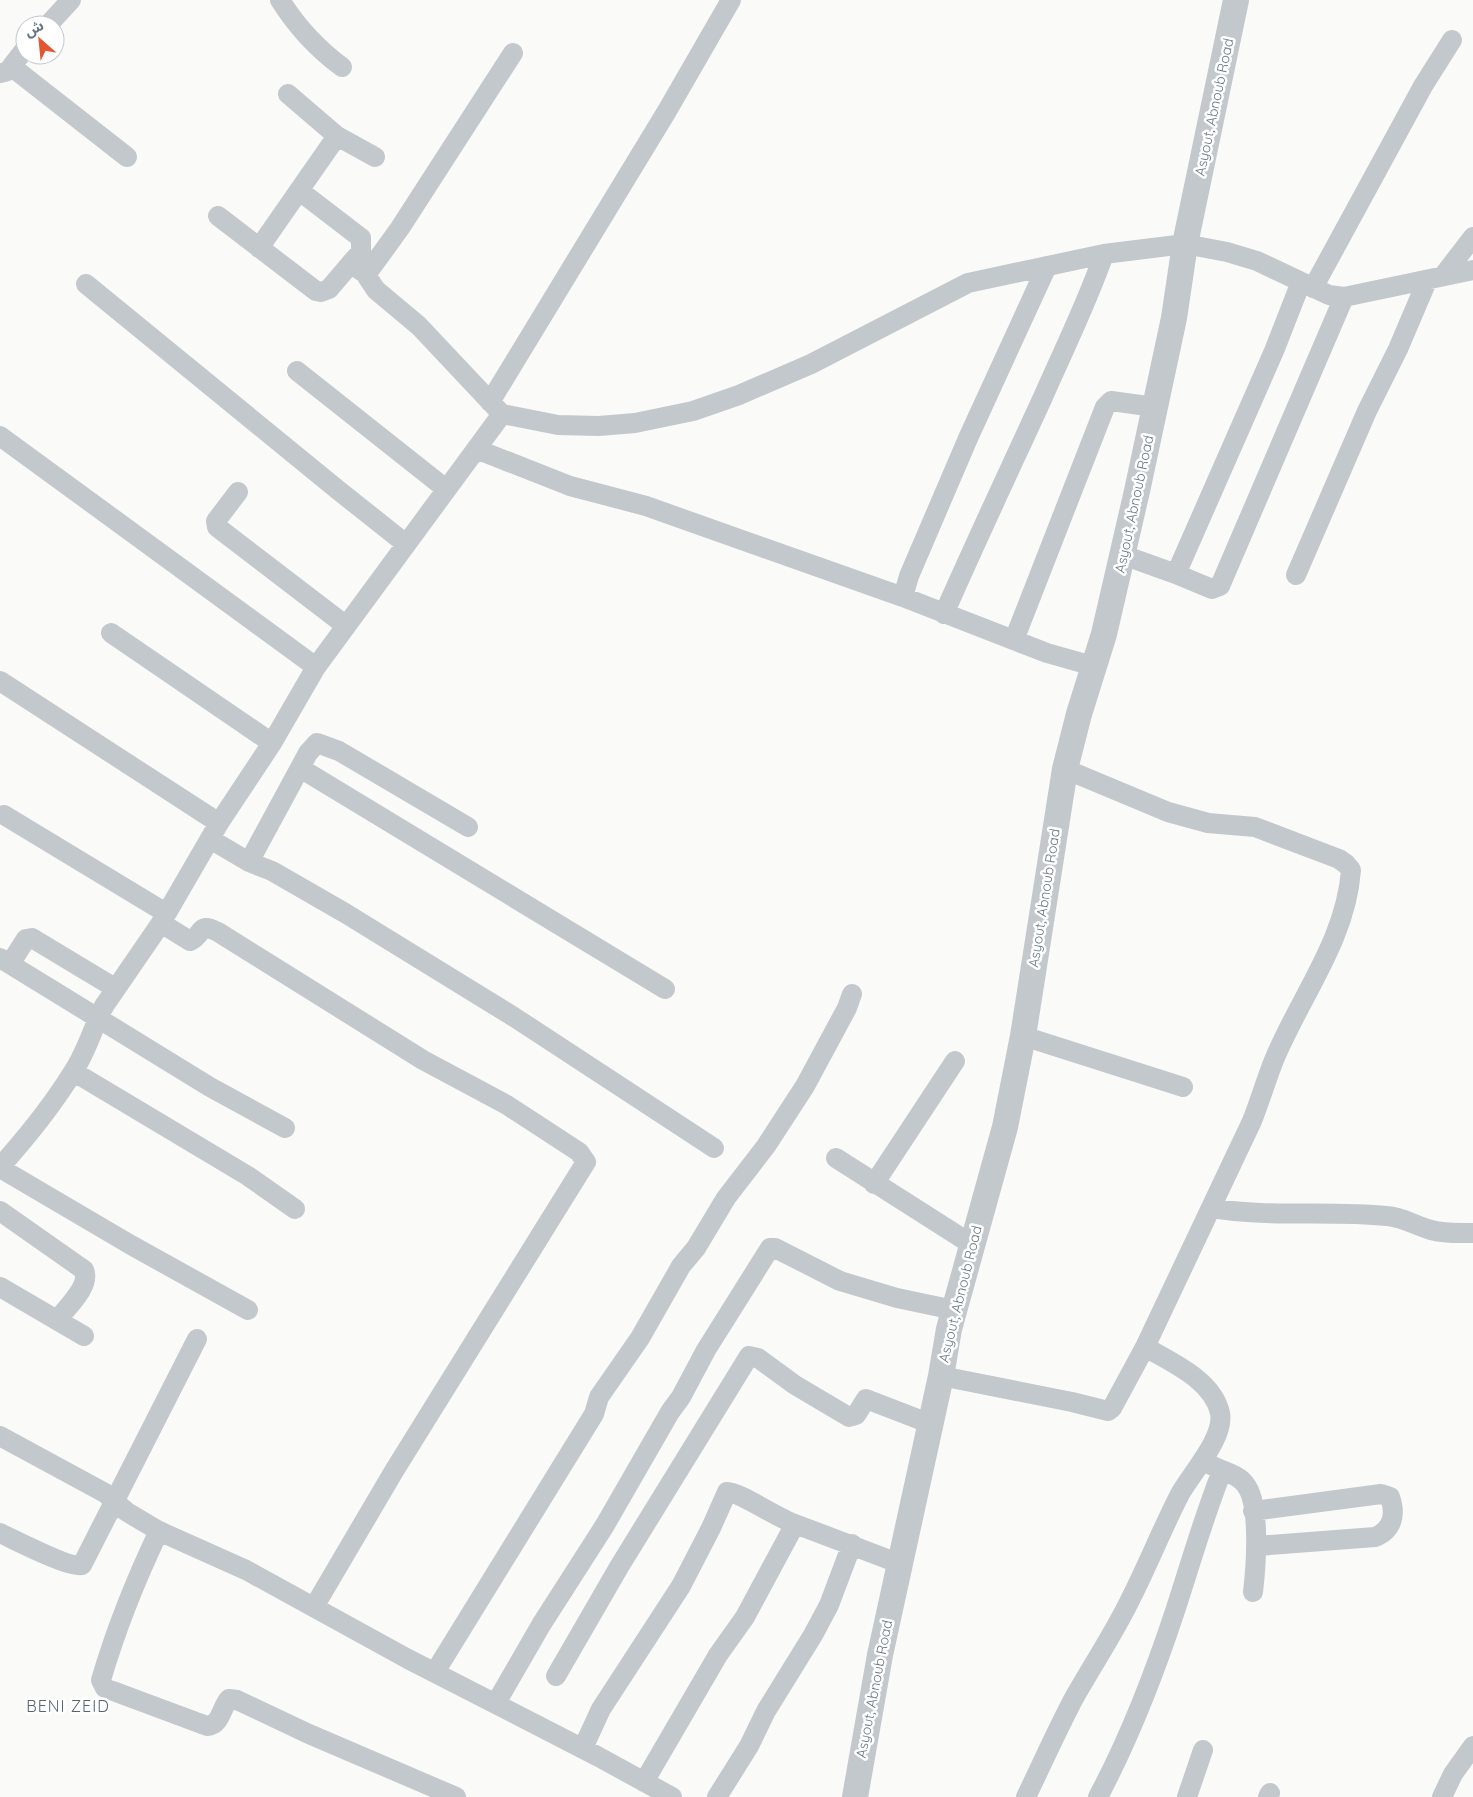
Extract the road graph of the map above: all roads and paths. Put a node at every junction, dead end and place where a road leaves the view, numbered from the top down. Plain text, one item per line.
1 (71, 0) edge
2 (280, 0) edge
3 (731, 0) edge
4 (1236, 0) edge
5 (57, 15) edge
6 (1452, 40) dead end
7 (513, 53) dead end
8 (15, 60) edge
9 (342, 66) dead end
10 (6, 70) edge
11 (288, 94) dead end
12 (338, 136) junction
13 (127, 157) dead end
14 (375, 157) dead end
15 (300, 192) junction
16 (218, 216) dead end
17 (1473, 237) edge
18 (1186, 244) junction
19 (259, 248) junction
20 (1104, 254) junction
21 (1047, 266) junction
22 (359, 269) junction
23 (1473, 270) edge
24 (1435, 278) junction
25 (86, 284) dead end
26 (1307, 285) junction
27 (1344, 297) junction
28 (297, 371) dead end
29 (1155, 407) junction
30 (496, 408) junction
31 (0, 436) edge
32 (476, 448) junction
33 (446, 489) junction
34 (238, 492) dead end
35 (406, 544) junction
36 (1123, 555) junction
37 (1176, 574) junction
38 (1296, 575) dead end
39 (903, 597) junction
40 (944, 614) junction
41 (345, 626) junction
42 (111, 633) dead end
43 (1014, 640) junction
44 (1093, 666) junction
45 (316, 667) junction
46 (0, 681) edge
47 (272, 743) junction
48 (300, 768) junction
49 (1065, 768) junction
50 (4, 815) dead end
51 (468, 827) dead end
52 (215, 831) junction
53 (248, 862) junction
54 (164, 918) junction
55 (5, 961) edge
56 (115, 988) junction
57 (665, 990) dead end
58 (852, 994) dead end
59 (97, 1019) junction
60 (1023, 1036) junction
61 (954, 1061) dead end
62 (74, 1072) junction
63 (1182, 1087) dead end
64 (285, 1128) dead end
65 (714, 1148) dead end
66 (836, 1158) dead end
67 (0, 1168) edge
68 (874, 1184) junction
69 (1211, 1208) junction
70 (295, 1209) dead end
71 (0, 1211) edge
72 (1473, 1233) edge
73 (971, 1244) junction
74 (0, 1287) edge
75 (248, 1310) dead end
76 (954, 1310) junction
77 (58, 1319) junction
78 (84, 1336) dead end
79 (197, 1339) dead end
80 (1145, 1347) junction
81 (941, 1376) junction
82 (931, 1424) junction
83 (0, 1436) edge
84 (1203, 1460) junction
85 (1222, 1471) junction
86 (114, 1501) junction
87 (1252, 1511) junction
88 (795, 1524) junction
89 (159, 1531) junction
90 (0, 1533) edge
91 (852, 1544) junction
92 (1257, 1546) junction
93 (898, 1563) junction
94 (1253, 1592) dead end
95 (314, 1607) junction
96 (435, 1672) junction
97 (556, 1676) dead end
98 (496, 1703) junction
99 (1473, 1746) edge
100 (583, 1748) junction
101 (1203, 1750) dead end
102 (644, 1782) junction
103 (456, 1797) edge
104 (672, 1797) edge
105 (717, 1797) edge
106 (855, 1797) edge
107 (1026, 1797) edge
108 (1098, 1797) edge
109 (1187, 1797) edge
110 (1442, 1797) edge

1 - 5 street
2 - 9 street
3 - 30 street
4 - 18 street, Asyout, Abnoub Road
6 - 26 street
7 - 22 street
8 - 10 street
10 - 13 street
11 - 12 street
12 - 14 street
12 - 15 street
15 - 19 street
15 - 22 street
16 - 19 street
17 - 24 street
18 - 20 street
18 - 26 street
18 - 29 street, Asyout, Abnoub Road
19 - 22 street
20 - 21 street
20 - 40 street
21 - 30 street
21 - 39 street
22 - 30 street
23 - 24 street
24 - 27 street
24 - 38 street
25 - 35 street
26 - 27 street
26 - 37 street
27 - 37 street
28 - 33 street
29 - 36 street, Asyout, Abnoub Road
29 - 43 street
30 - 32 street
31 - 45 street
32 - 33 street
32 - 39 street
33 - 35 street
34 - 41 street
35 - 41 street
36 - 37 street
36 - 44 street, Asyout, Abnoub Road
39 - 40 street
40 - 43 street
41 - 45 street
42 - 47 street
43 - 44 street
44 - 49 street, Asyout, Abnoub Road
45 - 47 street
46 - 52 street
47 - 52 street
48 - 51 street
48 - 53 street
48 - 57 street
49 - 60 street, Asyout, Abnoub Road
49 - 69 street
50 - 54 street
52 - 53 street
52 - 54 street
53 - 65 street
54 - 56 street
54 - 95 street
55 - 56 street
55 - 59 street
56 - 59 street
58 - 96 street
59 - 62 street
59 - 64 street
60 - 63 street
60 - 73 street, Asyout, Abnoub Road
61 - 68 street
62 - 67 street
62 - 70 street
66 - 68 street
67 - 75 street
68 - 73 street
69 - 72 street
69 - 80 street
71 - 77 street
73 - 76 street, Asyout, Abnoub Road
74 - 77 street
76 - 81 street, Asyout, Abnoub Road
76 - 98 street
77 - 78 street
79 - 86 street
80 - 81 street
80 - 84 street
81 - 82 street, Asyout, Abnoub Road
82 - 93 street, Asyout, Abnoub Road
82 - 97 street
83 - 86 street
84 - 85 street
84 - 107 street
85 - 87 street
85 - 108 street
86 - 89 street
86 - 90 street
87 - 92 street
87 - 92 street
88 - 91 street
88 - 100 street
88 - 102 street
89 - 95 street
89 - 103 street
91 - 93 street
91 - 105 street
92 - 94 street
93 - 106 street, Asyout, Abnoub Road
95 - 96 street
96 - 98 street
98 - 100 street
99 - 110 street
100 - 102 street
101 - 109 street
102 - 104 street

